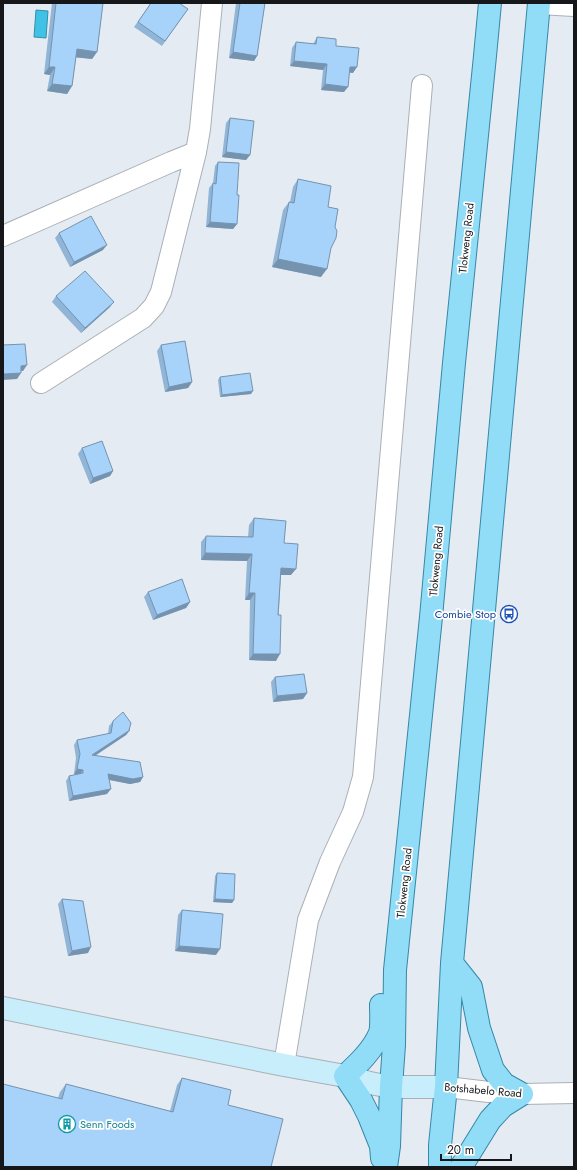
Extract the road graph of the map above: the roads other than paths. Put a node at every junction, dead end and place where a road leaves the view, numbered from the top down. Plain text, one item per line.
1 (212, 3) edge
2 (490, 3) edge
3 (536, 3) edge
4 (574, 6) edge
5 (422, 85) dead end
6 (196, 152) junction
7 (3, 236) edge
8 (41, 383) dead end
9 (452, 963) junction
10 (395, 970) junction
11 (3, 1008) edge
12 (284, 1065) junction
13 (345, 1076) junction
14 (391, 1087) junction
15 (446, 1087) junction
16 (574, 1093) edge
17 (522, 1094) junction
18 (382, 1167) edge
19 (386, 1167) edge
20 (440, 1167) edge
21 (461, 1167) edge

1 - 6 street
2 - 10 main road, Tlokweng Road
3 - 4 street
3 - 9 main road
5 - 12 street
6 - 7 street
6 - 8 street
9 - 15 main road
9 - 17 main road
10 - 13 main road
10 - 14 main road, Tlokweng Road
11 - 12 street, Botshabelo Road
12 - 13 street, Botshabelo Road
13 - 14 street, Botshabelo Road
13 - 18 main road
14 - 15 street, Botshabelo Road
14 - 19 main road, Tlokweng Road
15 - 17 street, Botshabelo Road
15 - 20 main road
16 - 17 street, Botshabelo Road
17 - 21 main road

